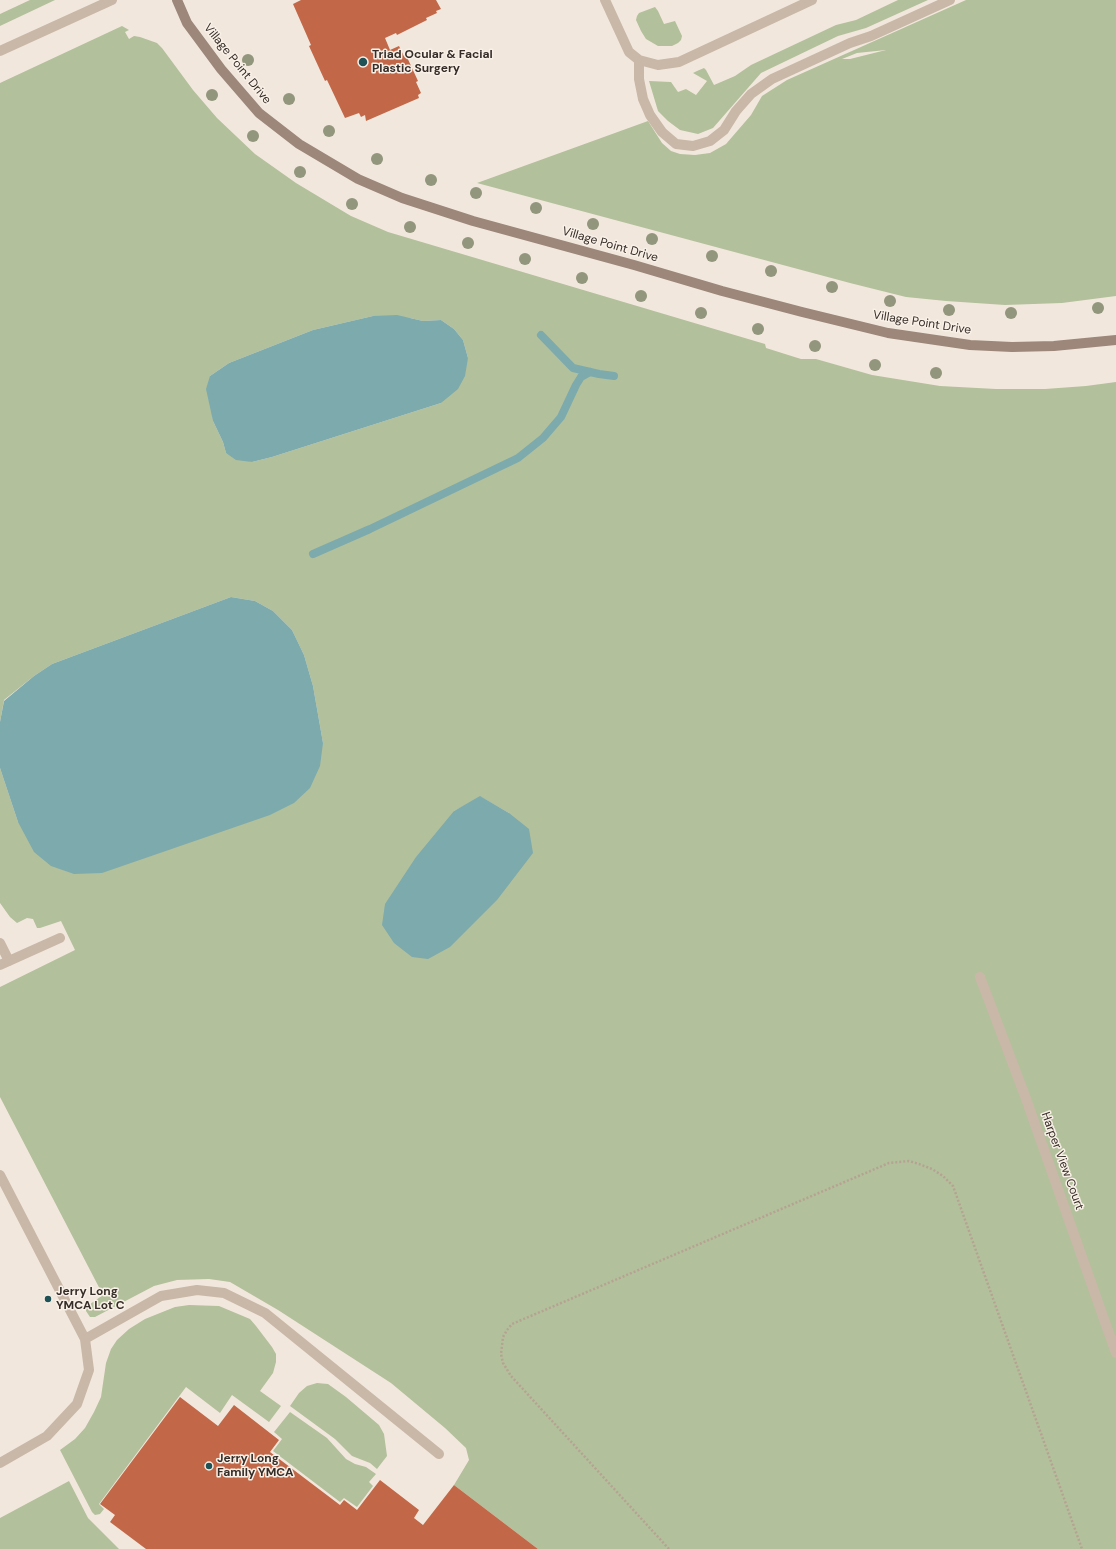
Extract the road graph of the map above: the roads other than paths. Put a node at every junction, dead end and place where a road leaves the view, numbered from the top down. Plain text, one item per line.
1 (112, 0) edge
2 (177, 0) edge
3 (605, 0) edge
4 (812, 0) edge
5 (950, 0) edge
6 (0, 51) edge
7 (639, 60) junction
8 (1116, 340) edge
9 (60, 938) dead end
10 (0, 942) edge
11 (4, 963) edge
12 (980, 977) dead end
13 (0, 1175) edge
14 (85, 1339) junction
15 (1116, 1353) edge
16 (439, 1454) dead end
17 (0, 1463) edge

1 - 6 street
2 - 8 street, Village Point Drive
3 - 7 street
4 - 7 street
5 - 7 street
9 - 11 street
10 - 11 street
12 - 15 street, Harper View Court
13 - 14 street
14 - 16 street
14 - 17 street

